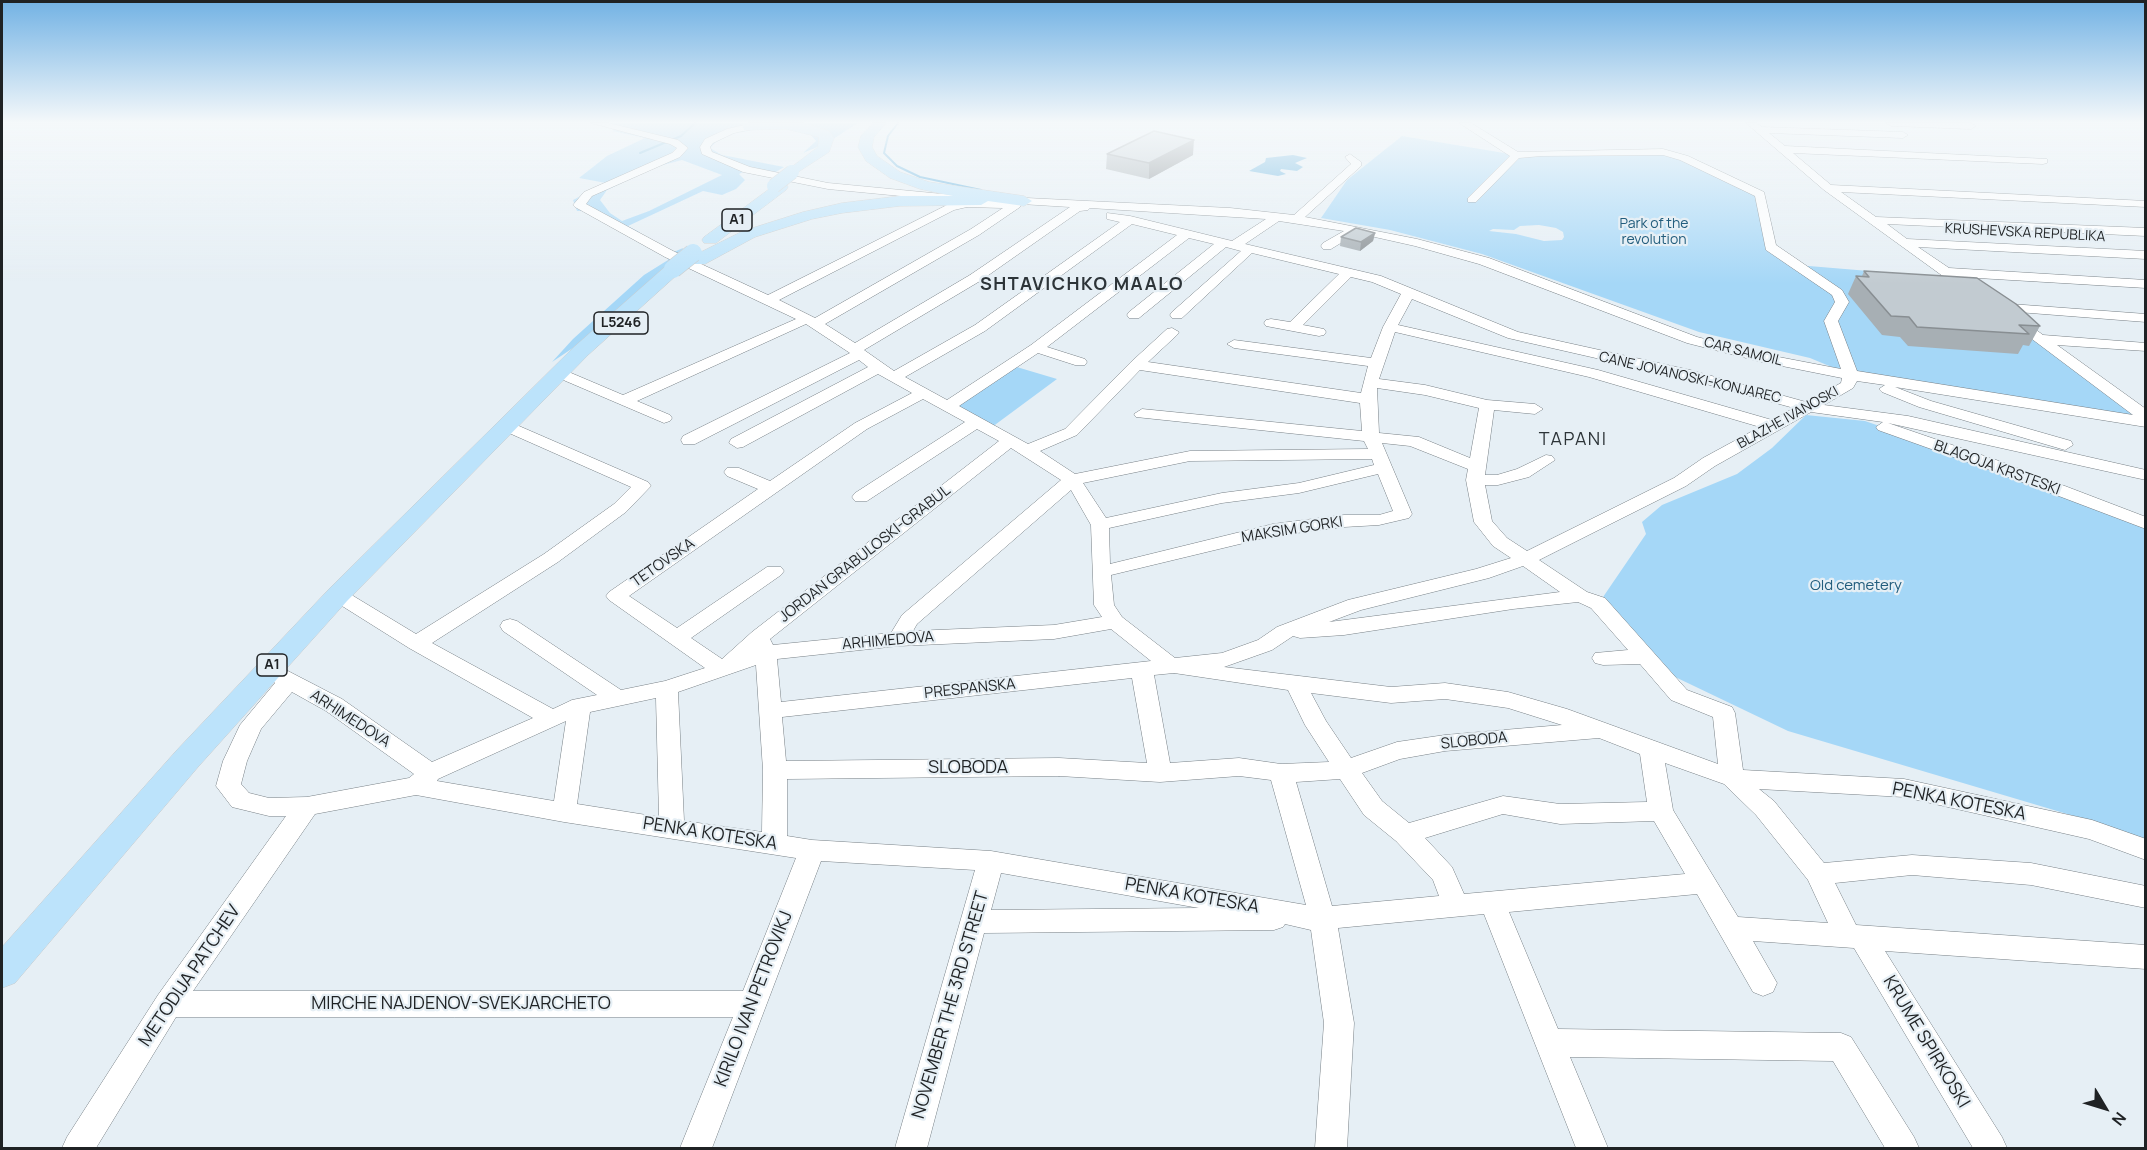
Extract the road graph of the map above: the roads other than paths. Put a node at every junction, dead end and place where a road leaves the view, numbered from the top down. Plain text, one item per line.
1 (627, 177) edge
2 (781, 177) edge
3 (790, 177) edge
4 (900, 177) edge
5 (1342, 177) edge
6 (1495, 177) edge
7 (1726, 177) edge
8 (1814, 177) edge
9 (1828, 188) junction
10 (2145, 196) edge
11 (981, 200) junction
12 (1472, 200) dead end
13 (2119, 202) junction
14 (1020, 203) junction
15 (1081, 204) junction
16 (2139, 204) edge
17 (1124, 214) junction
18 (2145, 216) edge
19 (1277, 217) junction
20 (1297, 219) junction
21 (1871, 220) junction
22 (1355, 229) junction
23 (2145, 232) edge
24 (1188, 233) junction
25 (1902, 242) junction
26 (1230, 243) junction
27 (1327, 246) dead end
28 (1251, 248) junction
29 (2145, 255) edge
30 (1928, 260) junction
31 (689, 264) junction
32 (2095, 268) dead end
33 (1348, 272) junction
34 (1944, 272) junction
35 (2145, 284) edge
36 (1409, 292) junction
37 (769, 300) junction
38 (1997, 307) junction
39 (1134, 315) dead end
40 (1177, 315) dead end
41 (2145, 318) edge
42 (811, 321) junction
43 (1271, 323) dead end
44 (1293, 327) junction
45 (1390, 327) junction
46 (1172, 332) dead end
47 (1319, 332) dead end
48 (1513, 335) junction
49 (2040, 339) junction
50 (1234, 344) dead end
51 (2145, 347) edge
52 (1036, 348) junction
53 (858, 351) junction
54 (1080, 362) dead end
55 (1377, 363) junction
56 (1136, 365) junction
57 (878, 368) junction
58 (559, 373) junction
59 (1593, 373) junction
60 (1851, 375) junction
61 (894, 377) junction
62 (1369, 390) junction
63 (923, 393) junction
64 (625, 400) junction
65 (1487, 405) junction
66 (948, 406) junction
67 (1808, 407) junction
68 (1535, 409) dead end
69 (1142, 414) dead end
70 (1849, 414) junction
71 (2145, 417) edge
72 (664, 418) dead end
73 (975, 423) junction
74 (2145, 423) edge
75 (506, 426) junction
76 (1774, 426) junction
77 (1371, 437) junction
78 (689, 440) dead end
79 (1009, 441) junction
80 (737, 443) dead end
81 (1027, 450) junction
82 (1546, 460) dead end
83 (1382, 461) junction
84 (2145, 470) edge
85 (733, 471) dead end
86 (1476, 474) junction
87 (2145, 475) edge
88 (1072, 480) junction
89 (770, 488) junction
90 (861, 497) dead end
91 (2145, 524) edge
92 (1100, 525) junction
93 (1526, 559) junction
94 (774, 571) dead end
95 (1101, 572) junction
96 (338, 595) junction
97 (1580, 596) junction
98 (1115, 622) junction
99 (510, 626) dead end
100 (1284, 632) junction
101 (677, 638) junction
102 (898, 639) junction
103 (416, 643) junction
104 (763, 645) junction
105 (1646, 657) junction
106 (1603, 658) dead end
107 (1170, 665) junction
108 (723, 670) junction
109 (1142, 670) junction
110 (278, 675) junction
111 (1296, 684) junction
112 (667, 688) junction
113 (616, 697) junction
114 (580, 706) junction
115 (769, 711) junction
116 (550, 717) junction
117 (1605, 732) junction
118 (1651, 748) junction
119 (1347, 769) junction
120 (775, 770) junction
121 (1160, 773) junction
122 (1281, 773) junction
123 (1731, 778) junction
124 (423, 780) junction
125 (307, 806) junction
126 (1661, 811) junction
127 (564, 812) junction
128 (672, 828) junction
129 (1405, 834) junction
130 (774, 844) junction
131 (812, 850) junction
132 (2145, 850) edge
133 (991, 861) junction
134 (1818, 874) junction
135 (1704, 883) junction
136 (2145, 897) edge
137 (1492, 902) junction
138 (1456, 905) junction
139 (1323, 919) junction
140 (975, 922) junction
141 (1730, 928) junction
142 (1854, 936) junction
143 (2145, 957) edge
144 (2, 972) edge
145 (1762, 983) dead end
146 (168, 1004) junction
147 (753, 1004) junction
148 (1549, 1043) junction
149 (78, 1149) edge
150 (696, 1149) edge
151 (911, 1149) edge
152 (1331, 1149) edge
153 (1592, 1149) edge
154 (1903, 1149) edge
155 (1991, 1149) edge

1 - 31 street
2 - 11 street, L5246
3 - 31 main road, A1
4 - 14 main road, L5246
5 - 20 street
6 - 12 street
7 - 60 street, BLAZHE IVANOSKI
8 - 9 street
9 - 13 street
9 - 21 street
10 - 16 street
11 - 14 street, L5246
11 - 31 main road, L5246
13 - 16 street
13 - 18 street
14 - 15 street, L5246
14 - 37 street
14 - 42 street
15 - 17 street, CANE JOVANOSKI-KONJAREC
15 - 53 street
17 - 19 street, CAR SAMOIL
17 - 24 street, CANE JOVANOSKI-KONJAREC
17 - 61 street
19 - 20 street, CAR SAMOIL
19 - 26 street
20 - 22 street, CAR SAMOIL
21 - 23 street
21 - 25 street
22 - 27 street
22 - 60 street, CAR SAMOIL
24 - 26 street, CANE JOVANOSKI-KONJAREC
24 - 52 street
25 - 29 street, KRUSHEVSKA REPUBLIKA
25 - 30 street
26 - 28 street, CANE JOVANOSKI-KONJAREC
26 - 39 street
28 - 33 street, CANE JOVANOSKI-KONJAREC
28 - 40 street
30 - 32 street
30 - 34 street
31 - 37 street
31 - 58 main road, L5246
33 - 36 street, CANE JOVANOSKI-KONJAREC
33 - 44 street
34 - 35 street
34 - 38 street
36 - 45 street, MAKSIM GORKI
36 - 48 street, CANE JOVANOSKI-KONJAREC
37 - 42 street
38 - 41 street
38 - 49 street
42 - 53 street
42 - 64 street
43 - 44 street
44 - 47 street
45 - 55 street, MAKSIM GORKI
45 - 59 street
46 - 56 street
48 - 59 street
48 - 67 street, CANE JOVANOSKI-KONJAREC
49 - 51 street
49 - 71 street
50 - 55 street
52 - 54 street
52 - 66 street
53 - 57 street
53 - 78 street
55 - 62 street, MAKSIM GORKI
56 - 62 street
56 - 81 street
57 - 61 street
57 - 80 street
58 - 64 street
58 - 75 main road, A1
59 - 76 street
60 - 67 street, BLAZHE IVANOSKI
60 - 74 street, CAR SAMOIL
60 - 84 street
61 - 63 street
62 - 65 street
62 - 77 street, MAKSIM GORKI
63 - 66 street
63 - 89 street, TETOVSKA
64 - 72 street
65 - 68 street
65 - 86 street
66 - 73 street
67 - 70 street, CANE JOVANOSKI-KONJAREC
67 - 76 street, BLAZHE IVANOSKI
69 - 77 street
70 - 87 street, CANE JOVANOSKI-KONJAREC
70 - 91 street, BLAGOJA KRSTESKI
73 - 79 street
73 - 90 street
75 - 96 main road, A1
75 - 103 street
76 - 93 street, BLAZHE IVANOSKI
77 - 83 street, MAKSIM GORKI
77 - 86 street
79 - 81 street
79 - 104 street, JORDAN GRABULOSKI-GRABUL
81 - 88 street
82 - 86 street
83 - 88 street
83 - 92 street
83 - 95 street, MAKSIM GORKI
85 - 89 street
86 - 93 street
88 - 92 street
88 - 102 street
89 - 101 street, TETOVSKA
92 - 95 street
93 - 97 street
93 - 100 street, BLAZHE IVANOSKI
94 - 101 street
95 - 98 street
96 - 103 street
96 - 110 main road, A1
97 - 100 street, BLAZHE IVANOSKI
97 - 105 street
98 - 102 street, ARHIMEDOVA
98 - 107 street
99 - 113 street
100 - 107 street, BLAZHE IVANOSKI
101 - 108 street, TETOVSKA
102 - 104 street, ARHIMEDOVA
103 - 116 street
104 - 108 street, ARHIMEDOVA
104 - 115 street
105 - 106 street
105 - 123 street
107 - 109 street, PRESPANSKA
107 - 111 street
108 - 112 street, ARHIMEDOVA
109 - 115 street, PRESPANSKA
109 - 121 street
110 - 124 street, ARHIMEDOVA
110 - 125 street, PENKA KOTESKA
110 - 144 main road, A1
111 - 117 street
111 - 119 street
112 - 113 street, ARHIMEDOVA
112 - 128 street
113 - 114 street, ARHIMEDOVA
114 - 116 street, ARHIMEDOVA
114 - 127 street
115 - 120 street
116 - 124 street, ARHIMEDOVA
117 - 118 street
117 - 119 street, SLOBODA
118 - 123 street
118 - 126 street
119 - 122 street, SLOBODA
119 - 129 street
120 - 121 street, SLOBODA
120 - 130 street
121 - 122 street, SLOBODA
122 - 139 street
123 - 132 street, PENKA KOTESKA
123 - 134 street, KRUME SPIRKOSKI
124 - 125 street, PENKA KOTESKA
124 - 127 street, PENKA KOTESKA
125 - 146 street, METODIJA PATCHEV
126 - 129 street
126 - 135 street
127 - 128 street, PENKA KOTESKA
128 - 130 street, PENKA KOTESKA
129 - 138 street
130 - 131 street, PENKA KOTESKA
131 - 133 street, PENKA KOTESKA
131 - 147 street, KIRILO IVAN PETROVIKJ
133 - 139 street, PENKA KOTESKA
133 - 140 street, NOVEMBER THE 3RD STREET
134 - 136 street
134 - 142 street, KRUME SPIRKOSKI
135 - 137 street, PENKA KOTESKA
135 - 141 street
137 - 138 street, PENKA KOTESKA
137 - 148 street
138 - 139 street, PENKA KOTESKA
139 - 140 street, PENKA KOTESKA
139 - 152 street
140 - 151 street, NOVEMBER THE 3RD STREET
141 - 142 street
141 - 145 street
142 - 143 street
142 - 155 street, KRUME SPIRKOSKI
146 - 147 street, MIRCHE NAJDENOV-SVEKJARCHETO
146 - 149 street, METODIJA PATCHEV
147 - 150 street, KIRILO IVAN PETROVIKJ
148 - 153 street
148 - 154 street

